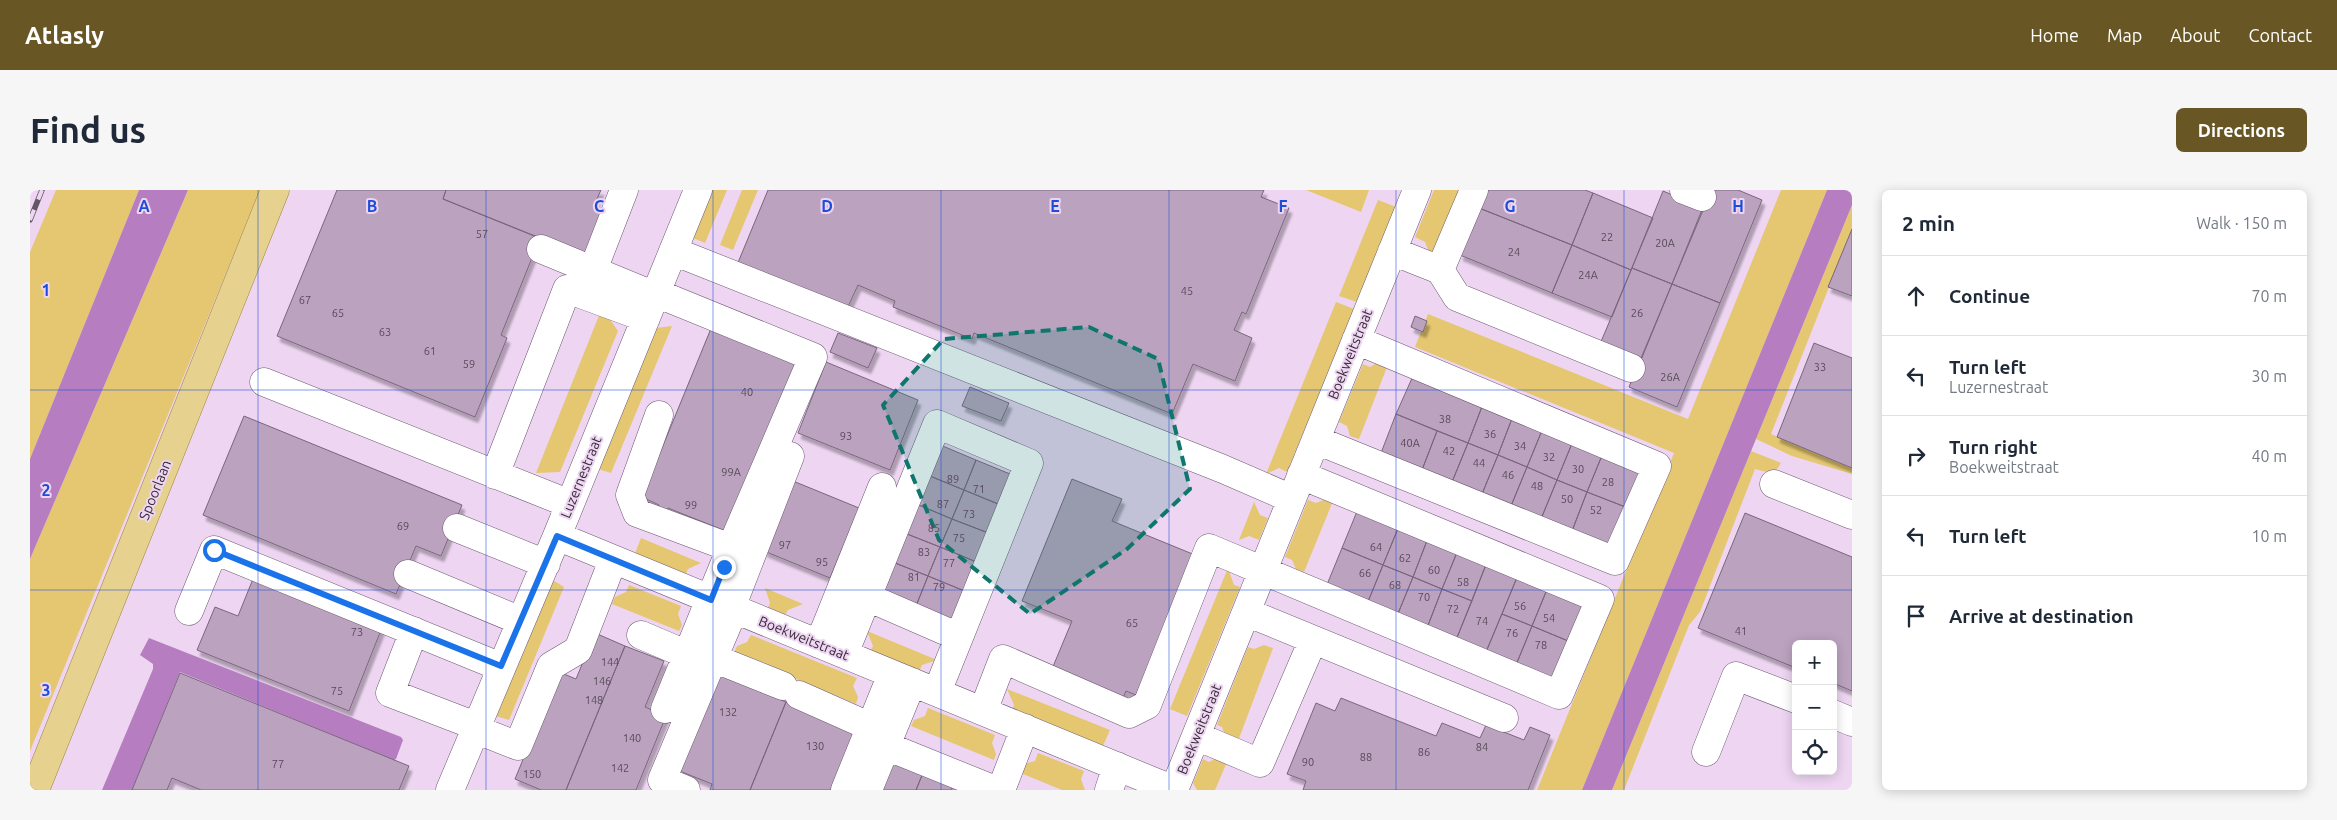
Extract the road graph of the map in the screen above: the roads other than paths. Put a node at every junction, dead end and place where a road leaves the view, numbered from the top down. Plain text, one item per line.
1 (275, 190) edge
2 (624, 190) edge
3 (698, 190) edge
4 (1417, 190) edge
5 (1474, 190) edge
6 (541, 249) dead end
7 (1392, 251) junction
8 (673, 252) junction
9 (592, 270) junction
10 (1440, 270) junction
11 (653, 302) junction
12 (1356, 340) junction
13 (1631, 368) dead end
14 (264, 382) dead end
15 (660, 415) dead end
16 (1316, 440) junction
17 (794, 448) dead end
18 (495, 474) junction
19 (1774, 484) dead end
20 (882, 487) dead end
21 (1296, 487) junction
22 (570, 504) junction
23 (1852, 515) edge
24 (457, 528) dead end
25 (557, 536) junction
26 (731, 548) junction
27 (614, 560) junction
28 (546, 564) junction
29 (1263, 569) junction
30 (408, 574) dead end
31 (867, 597) junction
32 (725, 605) junction
33 (189, 611) dead end
34 (1246, 612) junction
35 (521, 621) junction
36 (414, 631) junction
37 (641, 635) dead end
38 (959, 638) junction
39 (1313, 640) junction
40 (819, 644) junction
41 (844, 654) junction
42 (701, 656) junction
43 (501, 666) junction
44 (902, 678) junction
45 (937, 692) junction
46 (1792, 697) edge
47 (665, 709) dead end
48 (983, 711) junction
49 (1837, 716) edge
50 (1504, 718) dead end
51 (1852, 722) edge
52 (475, 728) junction
53 (1025, 728) junction
54 (879, 736) junction
55 (1196, 736) junction
56 (1706, 752) dead end
57 (1113, 778) edge
58 (35, 790) edge
59 (450, 790) edge
60 (686, 790) edge
61 (845, 790) edge
62 (868, 790) edge
63 (994, 790) edge
64 (1001, 790) edge
65 (1174, 790) edge

1 - 58 main road, Spoorlaan
2 - 9 street
3 - 8 street, Luzernestraat
4 - 7 street, Boekweitstraat
5 - 10 street
6 - 9 street
7 - 10 street
7 - 12 street, Boekweitstraat
8 - 11 street, Luzernestraat
8 - 21 street
9 - 11 street
10 - 13 street
11 - 18 street
11 - 22 street, Luzernestraat
11 - 26 street
12 - 16 street, Boekweitstraat
12 - 16 street
14 - 18 street
15 - 26 street
16 - 21 street, Boekweitstraat
17 - 32 street
18 - 22 street
19 - 23 street
20 - 40 street
21 - 29 street, Boekweitstraat
21 - 29 street
22 - 25 street, Luzernestraat
24 - 28 street
25 - 27 street, Boekweitstraat
25 - 28 street, Luzernestraat
26 - 32 street
27 - 32 street, Boekweitstraat
27 - 52 street
28 - 35 street, Luzernestraat
29 - 34 street, Boekweitstraat
29 - 48 street
30 - 35 street
31 - 38 street
31 - 38 street
31 - 41 street
32 - 40 street, Boekweitstraat
32 - 42 street
33 - 36 street
34 - 39 street
34 - 55 street, Boekweitstraat
35 - 43 street, Luzernestraat
36 - 43 street
36 - 52 street
37 - 42 street
38 - 45 street
39 - 50 street
39 - 55 street
40 - 41 street, Boekweitstraat
41 - 44 street, Boekweitstraat
42 - 47 street
42 - 54 street
42 - 60 street
43 - 52 street, Luzernestraat
44 - 45 street, Boekweitstraat
44 - 54 street
45 - 48 street, Boekweitstraat
46 - 56 street
48 - 53 street, Boekweitstraat
49 - 51 street
52 - 59 street, Luzernestraat
53 - 57 street, Boekweitstraat
53 - 64 street
54 - 61 street
54 - 62 street
54 - 63 street
55 - 65 street, Boekweitstraat
57 - 65 street, Boekweitstraat

